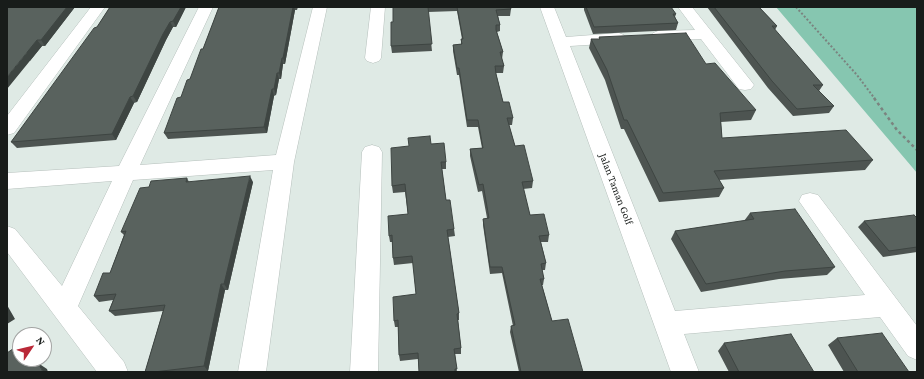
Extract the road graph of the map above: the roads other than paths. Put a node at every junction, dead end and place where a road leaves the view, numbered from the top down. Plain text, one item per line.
1 (98, 7) edge
2 (206, 7) edge
3 (320, 7) edge
4 (378, 7) edge
5 (547, 7) edge
6 (685, 7) edge
7 (705, 34) junction
8 (560, 42) junction
9 (373, 58) dead end
10 (745, 85) dead end
11 (7, 129) edge
12 (372, 152) dead end
13 (284, 162) junction
14 (126, 173) junction
15 (7, 181) edge
16 (810, 201) dead end
17 (7, 235) edge
18 (886, 305) junction
19 (64, 308) junction
20 (666, 324) junction
21 (917, 347) edge
22 (114, 372) edge
23 (252, 372) edge
24 (364, 372) edge
25 (685, 372) edge

1 - 11 street
2 - 14 street
3 - 13 street
4 - 9 street
5 - 8 street, Jalan Taman Golf
6 - 7 street
7 - 8 street
7 - 10 street
8 - 20 street, Jalan Taman Golf
12 - 24 street
13 - 14 street
13 - 23 street
14 - 15 street
14 - 19 street
16 - 18 street
17 - 19 street
18 - 20 street
18 - 21 street
19 - 22 street
20 - 25 street, Jalan Taman Golf

